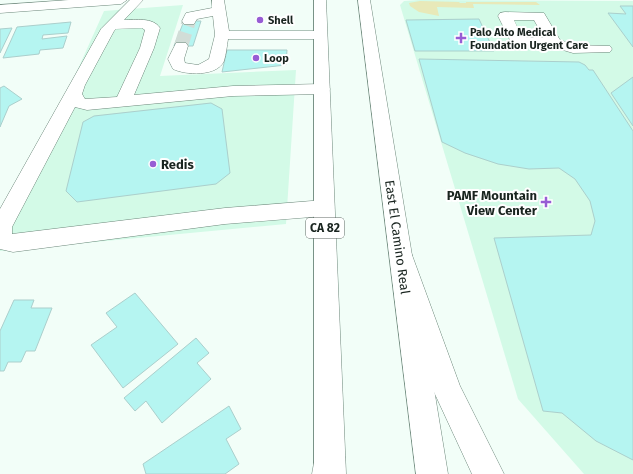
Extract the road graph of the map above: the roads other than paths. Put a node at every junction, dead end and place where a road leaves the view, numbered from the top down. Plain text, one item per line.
1 (121, 0) edge
2 (137, 0) edge
3 (320, 0) edge
4 (364, 0) edge
5 (219, 6) edge
6 (0, 9) edge
7 (189, 21) tunnel mouth
8 (112, 25) junction
9 (222, 35) junction
10 (320, 35) junction
11 (554, 43) dead end
12 (181, 46) tunnel mouth
13 (604, 49) dead end
14 (322, 89) junction
15 (74, 94) junction
16 (123, 101) junction
17 (324, 208) junction
18 (401, 255) junction
19 (329, 468) edge
20 (432, 474) edge
21 (488, 474) edge

1 - 6 main road
2 - 8 main road
3 - 10 main road, CA 82
4 - 18 main road, East El Camino Real
5 - 7 main road
5 - 9 main road
8 - 15 main road
8 - 16 main road
9 - 10 main road
9 - 12 main road
10 - 14 main road, CA 82
11 - 13 main road
14 - 16 main road
14 - 17 main road, CA 82
15 - 16 main road
15 - 17 main road
17 - 19 main road, CA 82
18 - 20 main road, East El Camino Real
18 - 21 main road

